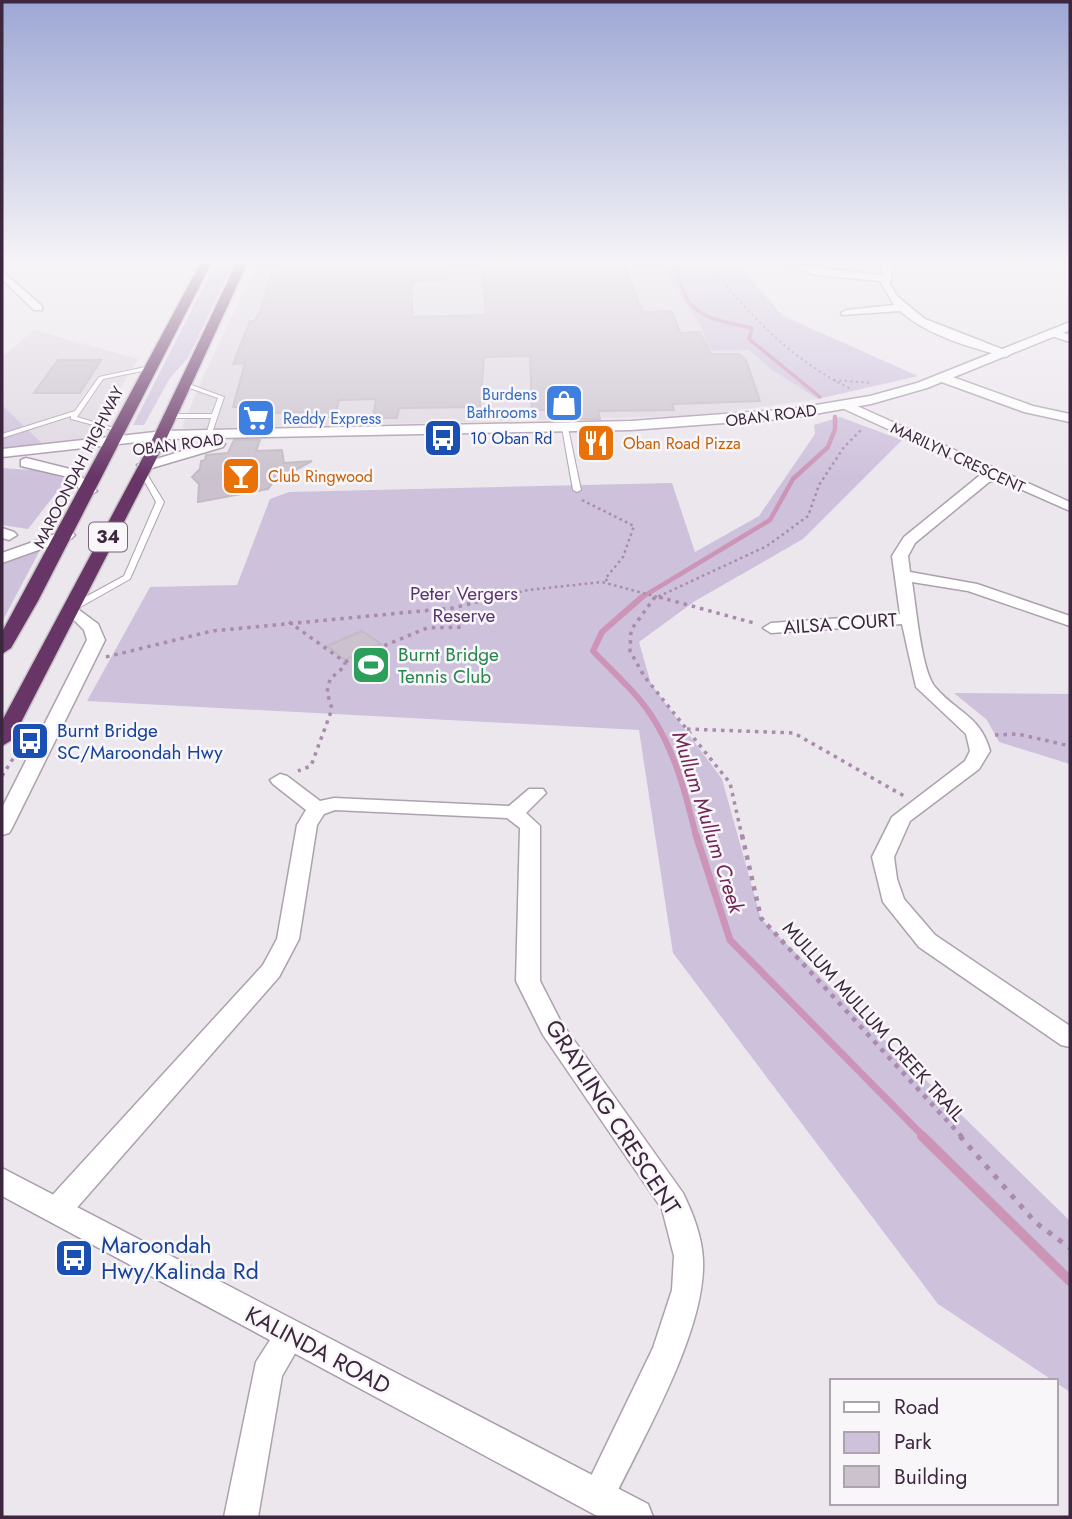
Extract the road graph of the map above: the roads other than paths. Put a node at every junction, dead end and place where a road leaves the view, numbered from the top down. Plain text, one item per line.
1 (168, 335) edge
2 (209, 335) edge
3 (955, 335) edge
4 (1049, 335) edge
5 (1006, 353) junction
6 (150, 368) junction
7 (943, 378) junction
8 (186, 385) junction
9 (846, 405) junction
10 (77, 412) junction
11 (170, 416) junction
12 (215, 416) junction
13 (1070, 418) edge
14 (565, 428) junction
15 (209, 435) junction
16 (2, 436) edge
17 (247, 436) junction
18 (158, 441) junction
19 (113, 442) junction
20 (2, 453) edge
21 (2, 463) edge
22 (26, 463) junction
23 (144, 468) junction
24 (999, 475) junction
25 (577, 489) road end
26 (89, 491) junction
27 (1070, 507) edge
28 (67, 535) junction
29 (2, 558) edge
30 (903, 576) junction
31 (71, 609) junction
32 (910, 618) junction
33 (1070, 621) edge
34 (771, 628) road end
35 (2, 648) edge
36 (2, 740) edge
37 (280, 780) road end
38 (536, 793) dead end
39 (317, 809) junction
40 (513, 813) junction
41 (2, 828) edge
42 (1070, 1038) edge
43 (2, 1181) edge
44 (57, 1210) junction
45 (290, 1336) junction
46 (597, 1497) junction
47 (241, 1517) edge
48 (635, 1517) edge

1 - 6 highway, MAROONDAH HIGHWAY / 34
2 - 8 highway, 34
3 - 5 street
4 - 5 main road, OBAN ROAD
5 - 7 main road, OBAN ROAD
6 - 10 lane
6 - 19 highway, MAROONDAH HIGHWAY / 34
7 - 9 main road, OBAN ROAD
7 - 13 street
8 - 11 highway, 34
8 - 12 lane
9 - 14 main road, OBAN ROAD
9 - 24 street, MARILYN CRESCENT
10 - 16 lane
10 - 19 lane
11 - 12 lane
11 - 18 highway, 34
12 - 15 lane
14 - 17 main road, OBAN ROAD
14 - 25 lane
15 - 17 main road, OBAN ROAD
15 - 18 main road, OBAN ROAD
17 - 18 main road, OBAN ROAD
17 - 23 main road
18 - 19 main road, OBAN ROAD
18 - 23 highway, 34
19 - 20 main road
19 - 22 main road
19 - 26 highway, MAROONDAH HIGHWAY / 34
21 - 22 main road
22 - 26 main road
23 - 31 highway, 34
23 - 31 lane
24 - 27 street, MARILYN CRESCENT
24 - 30 street
26 - 28 highway, MAROONDAH HIGHWAY / 34
28 - 29 street
28 - 35 highway, MAROONDAH HIGHWAY / 34
30 - 32 street
30 - 33 street
31 - 36 highway, 34
31 - 41 street
32 - 34 street, AILSA COURT
32 - 42 street
37 - 39 street
38 - 40 street
39 - 40 street
39 - 44 street
40 - 46 street, GRAYLING CRESCENT
43 - 44 main road, KALINDA ROAD
44 - 45 main road, KALINDA ROAD
45 - 46 main road, KALINDA ROAD
45 - 47 street
46 - 48 main road, KALINDA ROAD

